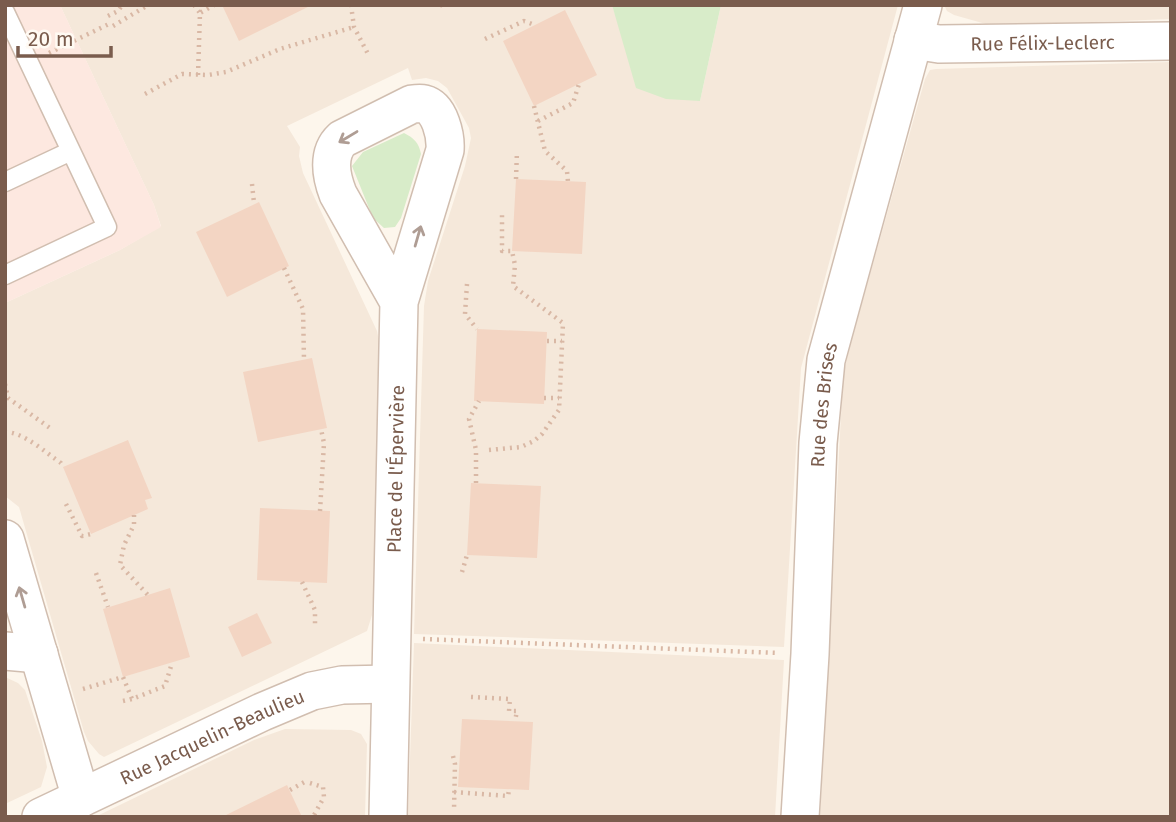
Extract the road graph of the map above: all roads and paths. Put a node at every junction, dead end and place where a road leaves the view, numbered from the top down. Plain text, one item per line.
1 (122, 5) edge
2 (148, 5) edge
3 (194, 5) edge
4 (214, 5) edge
5 (351, 5) edge
6 (5, 12) edge
7 (200, 13) junction
8 (108, 16) dead end
9 (918, 22) edge
10 (535, 25) dead end
11 (354, 27) junction
12 (495, 35) junction
13 (485, 39) dead end
14 (503, 41) dead end
15 (1171, 41) edge
16 (368, 54) dead end
17 (29, 62) junction
18 (198, 75) junction
19 (579, 84) dead end
20 (145, 93) dead end
21 (534, 106) dead end
22 (538, 121) junction
23 (71, 151) junction
24 (517, 151) dead end
25 (516, 179) dead end
26 (5, 182) edge
27 (568, 182) dead end
28 (251, 184) dead end
29 (254, 204) dead end
30 (502, 211) dead end
31 (284, 268) dead end
32 (5, 275) edge
33 (467, 284) dead end
34 (400, 302) junction
35 (477, 329) dead end
36 (547, 341) dead end
37 (562, 341) junction
38 (304, 360) dead end
39 (5, 384) edge
40 (544, 397) dead end
41 (559, 398) junction
42 (479, 401) dead end
43 (50, 428) dead end
44 (321, 429) dead end
45 (5, 432) edge
46 (489, 450) dead end
47 (63, 467) dead end
48 (476, 483) dead end
49 (66, 504) dead end
50 (320, 511) dead end
51 (134, 515) dead end
52 (90, 534) dead end
53 (5, 539) edge
54 (467, 555) dead end
55 (462, 572) dead end
56 (96, 573) dead end
57 (302, 582) dead end
58 (148, 595) dead end
59 (108, 607) dead end
60 (315, 627) dead end
61 (402, 638) junction
62 (22, 653) edge
63 (783, 653) dead end
64 (172, 663) dead end
65 (390, 684) junction
66 (471, 696) dead end
67 (52, 699) junction
68 (132, 699) junction
69 (123, 701) dead end
70 (515, 721) dead end
71 (453, 756) dead end
72 (290, 790) dead end
73 (509, 790) dead end
74 (454, 792) junction
75 (81, 798) junction
76 (454, 810) dead end
77 (41, 817) edge
78 (313, 817) edge
79 (387, 817) edge
80 (800, 817) edge

1 - 8 path
2 - 17 path
3 - 7 path
4 - 7 path
5 - 11 path
6 - 17 lane
7 - 18 path
9 - 15 street, Rue Félix-Leclerc
9 - 80 street, Rue des Brises
10 - 12 path
11 - 16 path
11 - 18 path
12 - 13 path
12 - 14 path
17 - 23 lane
18 - 20 path
19 - 22 path
21 - 22 path
22 - 27 path
23 - 26 lane
23 - 32 lane
24 - 25 path
28 - 29 path
30 - 37 path
31 - 38 path
33 - 35 path
34 -> 34 street, Place de l'Épervière
34 - 61 street, Place de l'Épervière
36 - 37 path
37 - 41 path
39 - 43 path
40 - 41 path
41 - 46 path
42 - 48 path
44 - 50 path
45 - 47 path
49 - 52 path
51 - 58 path
62 -> 53 street
54 - 55 path
56 - 59 path
57 - 60 path
61 - 63 path
61 - 65 street, Place de l'Épervière
62 - 67 street
64 - 68 path
65 - 75 street, Rue Jacquelin-Beaulieu
65 - 79 street, Place de l'Épervière
66 - 70 path
67 - 68 path
67 - 75 street
68 - 69 path
71 - 74 path
72 - 78 path
73 - 74 path
74 - 76 path
75 - 77 street, Rue Jacquelin-Beaulieu

